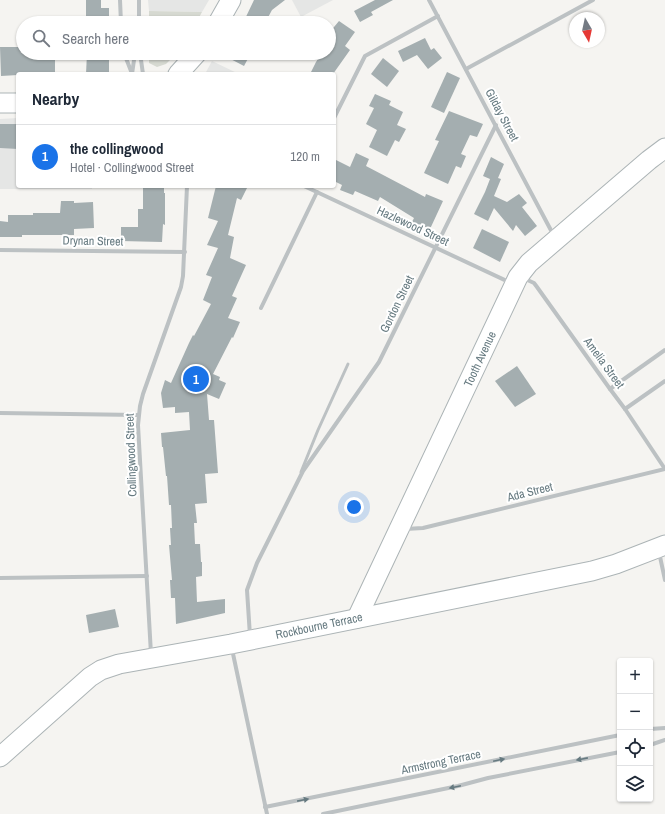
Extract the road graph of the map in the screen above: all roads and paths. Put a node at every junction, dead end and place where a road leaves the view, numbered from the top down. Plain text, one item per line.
1 (120, 0) edge
2 (139, 0) edge
3 (231, 0) edge
4 (430, 0) edge
5 (593, 0) edge
6 (120, 16) edge
7 (139, 16) edge
8 (222, 16) edge
9 (438, 16) junction
10 (127, 60) edge
11 (134, 60) edge
12 (141, 60) edge
13 (191, 60) edge
14 (200, 60) edge
15 (466, 69) junction
16 (132, 72) edge
17 (132, 72) edge
18 (143, 72) edge
19 (180, 72) edge
20 (192, 72) edge
21 (0, 103) edge
22 (16, 103) edge
23 (336, 114) edge
24 (496, 125) junction
25 (665, 148) edge
26 (187, 188) edge
27 (308, 188) edge
28 (317, 192) junction
29 (556, 240) junction
30 (436, 248) junction
31 (0, 250) edge
32 (185, 252) junction
33 (517, 281) junction
34 (261, 308) dead end
35 (665, 350) edge
36 (348, 364) dead end
37 (665, 381) edge
38 (610, 389) junction
39 (625, 408) junction
40 (0, 413) edge
41 (138, 415) junction
42 (665, 469) edge
43 (297, 481) junction
44 (399, 529) junction
45 (662, 547) edge
46 (147, 576) junction
47 (0, 578) edge
48 (665, 580) edge
49 (357, 618) junction
50 (250, 640) junction
51 (231, 644) junction
52 (151, 658) junction
53 (665, 728) edge
54 (653, 729) edge
55 (617, 736) edge
56 (665, 740) edge
57 (653, 744) edge
58 (617, 753) edge
59 (0, 757) edge
60 (265, 807) junction
61 (267, 814) edge
62 (323, 814) edge

1 - 6 street
2 - 7 street
3 - 8 street
4 - 9 street, Gilday Street
5 - 15 street
9 - 15 street, Gilday Street
9 - 23 street
10 - 16 street
11 - 17 street
12 - 18 street
13 - 19 street
14 - 20 street
15 - 24 street, Gilday Street
21 - 22 street
24 - 29 street, Gilday Street
24 - 30 street, Gordon Street
25 - 29 street, Tooth Avenue
26 - 32 street, Collingwood Street
27 - 28 street, Hazlewood Street
28 - 30 street, Hazlewood Street
28 - 34 street
29 - 33 street, Tooth Avenue
30 - 33 street, Hazlewood Street
30 - 43 street, Gordon Street
31 - 32 street, Drynan Street
32 - 41 street, Collingwood Street
33 - 38 street, Amelia Street
33 - 44 street, Tooth Avenue
35 - 38 street
36 - 43 lane, Gordon Street
37 - 39 street
38 - 39 street, Amelia Street
39 - 42 street, Amelia Street
40 - 41 street
41 - 46 street, Collingwood Street
42 - 44 street, Ada Street
43 - 50 street, Gordon Street
44 - 49 street, Tooth Avenue
45 - 48 street
45 - 49 street, Rockbourne Terrace
46 - 47 street
46 - 52 street, Collingwood Street
49 - 50 street, Rockbourne Terrace
50 - 51 street, Rockbourne Terrace
51 - 52 street, Rockbourne Terrace
51 - 60 street
52 - 59 street, Rockbourne Terrace
53 - 54 street
60 -> 55 street, Armstrong Terrace
56 - 57 street
58 -> 62 street
60 - 61 street

